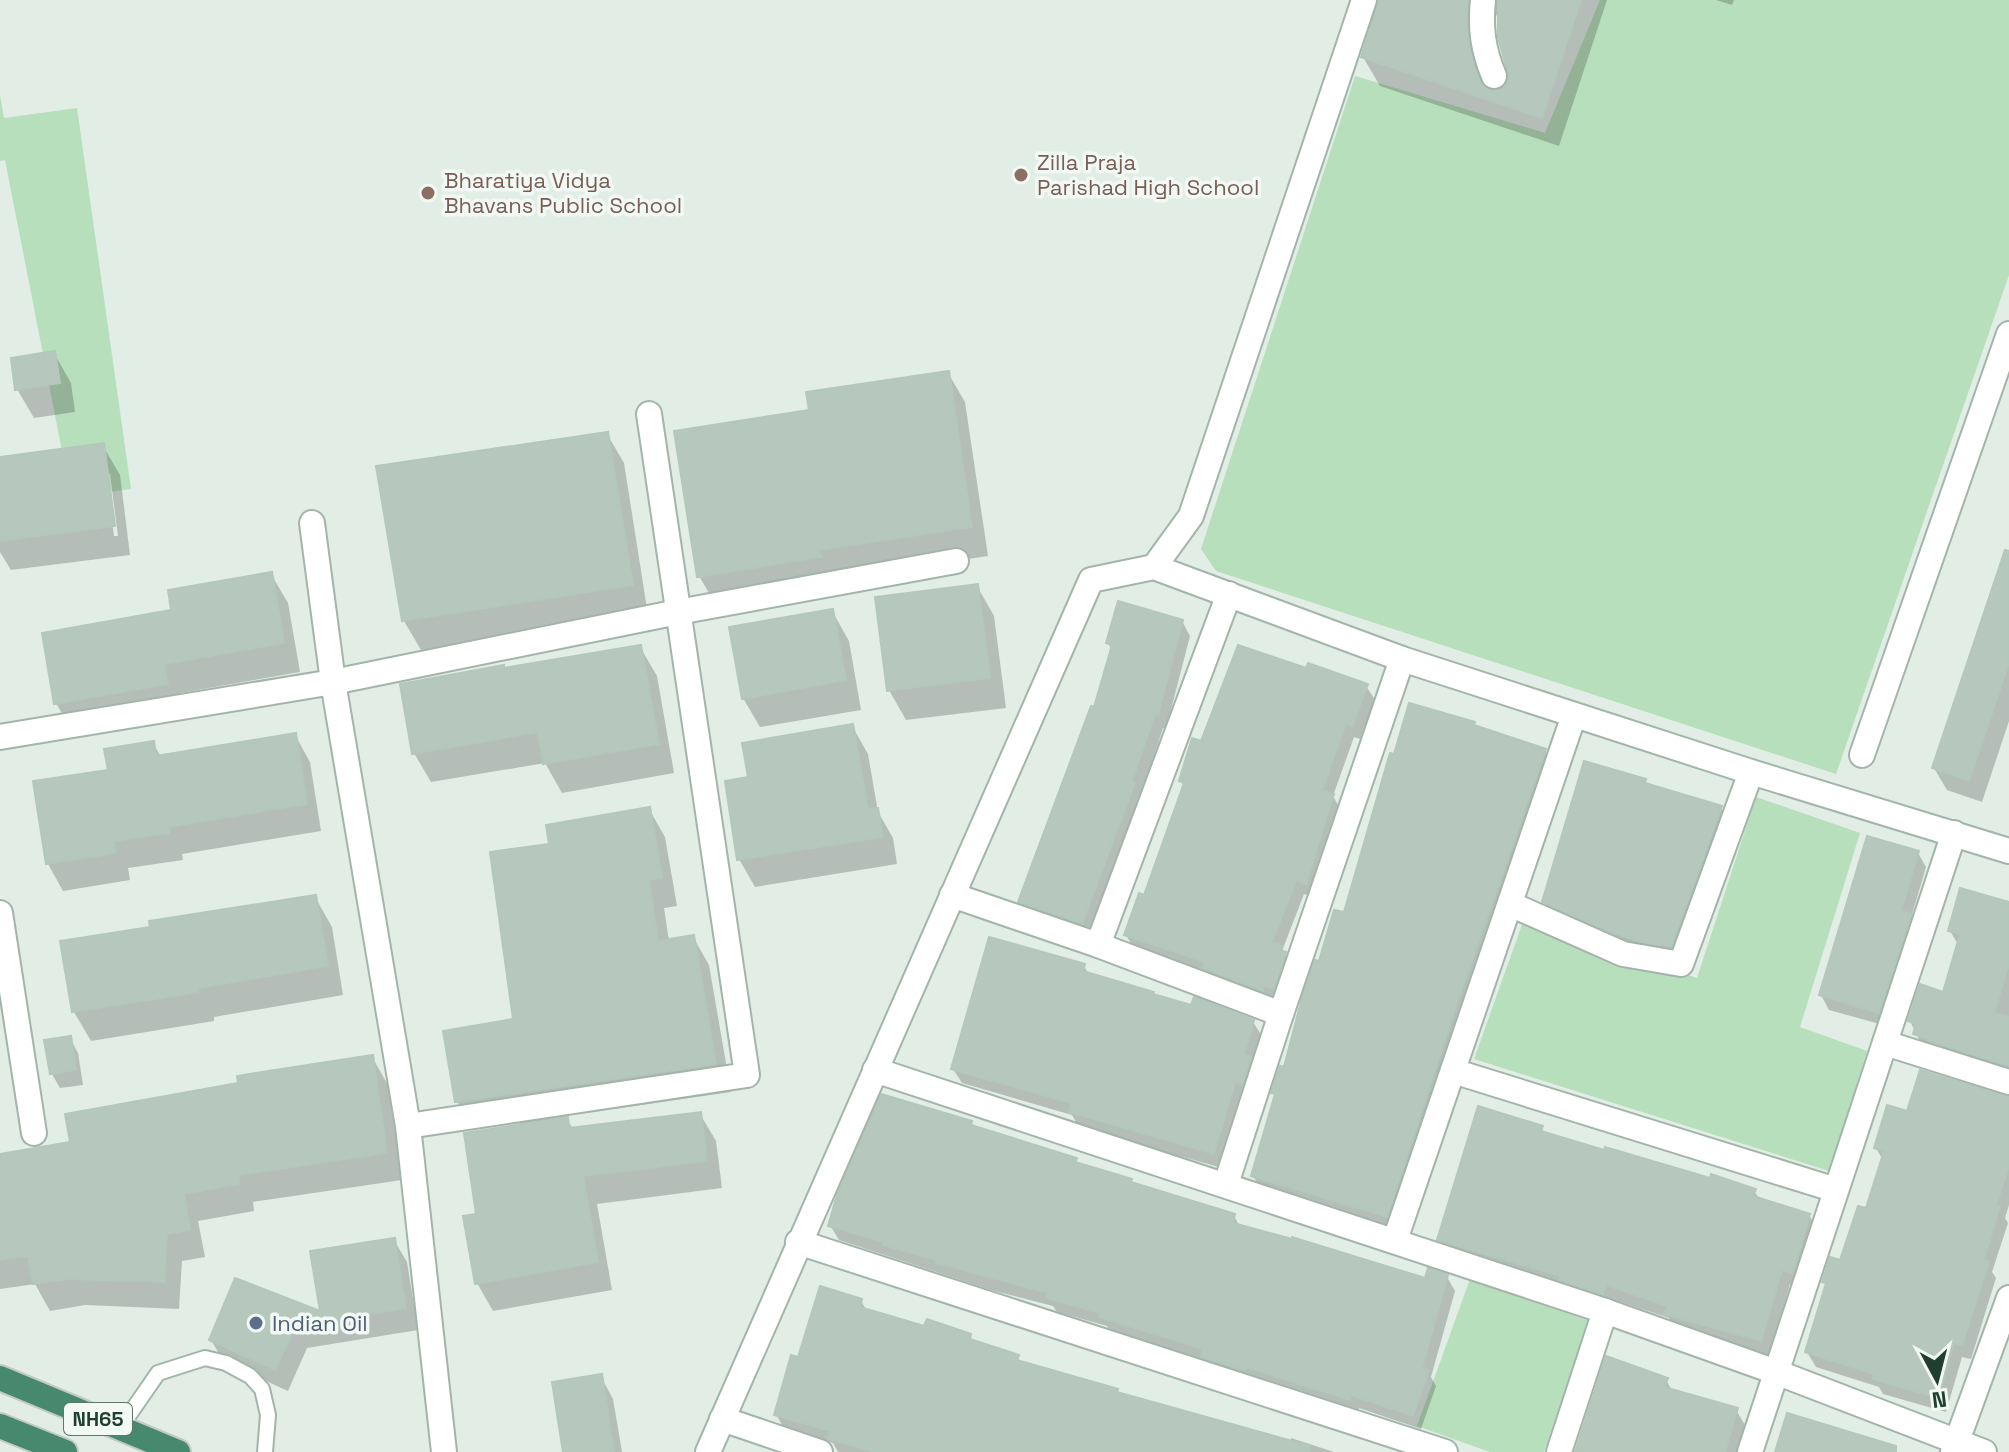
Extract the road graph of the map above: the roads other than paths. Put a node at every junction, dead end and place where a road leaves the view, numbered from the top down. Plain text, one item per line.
1 (1364, 0) edge
2 (1483, 0) edge
3 (1494, 76) dead end
4 (2009, 334) edge
5 (649, 414) dead end
6 (312, 523) dead end
7 (956, 561) dead end
8 (1154, 567) junction
9 (1229, 594) junction
10 (678, 612) junction
11 (1402, 659) junction
12 (333, 682) junction
13 (1574, 715) junction
14 (0, 737) edge
15 (1862, 755) dead end
16 (1751, 772) junction
17 (1954, 833) junction
18 (2009, 851) edge
19 (952, 895) junction
20 (1510, 904) junction
21 (0, 913) edge
22 (1098, 945) junction
23 (1281, 1014) junction
24 (1885, 1043) junction
25 (875, 1070) junction
26 (1453, 1071) junction
27 (2009, 1082) edge
28 (408, 1126) junction
29 (34, 1133) dead end
30 (1226, 1184) junction
31 (1836, 1190) junction
32 (1395, 1240) junction
33 (798, 1242) junction
34 (2009, 1298) edge
35 (1605, 1311) junction
36 (1776, 1372) junction
37 (0, 1378) edge
38 (722, 1419) junction
39 (0, 1426) edge
40 (120, 1428) junction
41 (1955, 1446) edge
42 (65, 1452) edge
43 (178, 1452) edge
44 (265, 1452) edge
45 (444, 1452) edge
46 (708, 1452) edge
47 (820, 1452) edge
48 (1445, 1452) edge
49 (1559, 1452) edge
50 (1750, 1452) edge
51 (1984, 1452) edge

1 - 8 street
2 - 3 street
4 - 15 street
5 - 10 street
6 - 12 street
7 - 10 street
8 - 9 street
8 - 19 street
9 - 11 street
9 - 22 street
10 - 12 street
10 - 28 street
11 - 13 street
11 - 23 street
12 - 14 street
12 - 28 street
13 - 16 street
13 - 20 street
16 - 17 street
16 - 20 street
17 - 18 street
17 - 24 street
19 - 22 street
19 - 25 street
20 - 26 street
21 - 29 street
22 - 23 street
23 - 30 street
24 - 27 street
24 - 31 street
25 - 30 street
25 - 33 street
26 - 31 street
26 - 32 street
28 - 45 street
30 - 32 street
31 - 36 street
32 - 35 street
33 - 38 street
33 - 48 street
34 - 41 street
35 - 36 street
35 - 49 street
36 - 41 street
36 - 50 street
37 - 40 highway, NH65
38 - 46 street
38 - 47 street
39 - 42 highway, NH65
40 - 43 highway, NH65
40 - 44 lane
41 - 51 street

